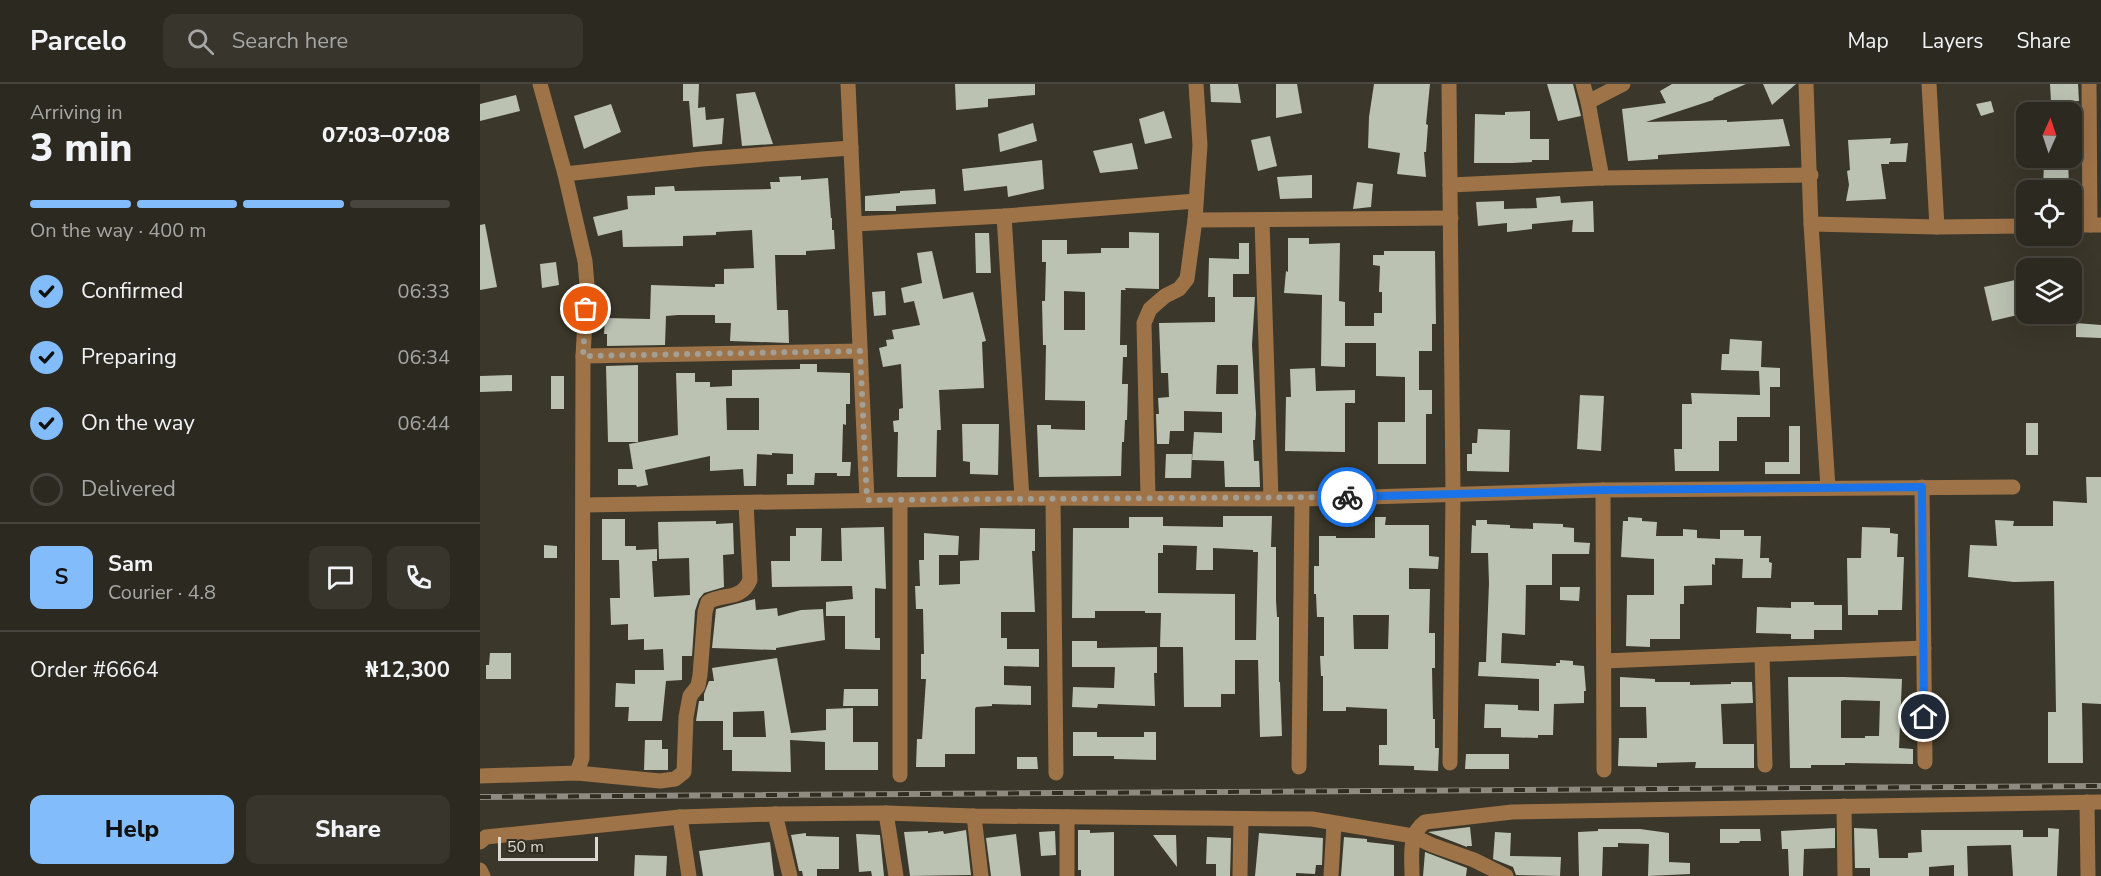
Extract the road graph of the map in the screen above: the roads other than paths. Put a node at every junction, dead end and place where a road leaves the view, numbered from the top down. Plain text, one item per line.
1 (540, 84) edge
2 (848, 84) edge
3 (1196, 84) edge
4 (1449, 84) edge
5 (1583, 84) edge
6 (1623, 84) edge
7 (1806, 84) edge
8 (1929, 84) edge
9 (2089, 84) edge
10 (1588, 102) junction
11 (851, 148) junction
12 (565, 174) junction
13 (1810, 175) junction
14 (1602, 178) junction
15 (1450, 185) junction
16 (1196, 201) junction
17 (1004, 216) junction
18 (1451, 218) junction
19 (1195, 220) junction
20 (1262, 221) junction
21 (855, 224) junction
22 (1811, 224) junction
23 (2095, 225) edge
24 (2016, 226) edge
25 (1937, 227) junction
26 (860, 351) junction
27 (583, 356) junction
28 (1922, 487) junction
29 (2013, 487) dead end
30 (1828, 488) junction
31 (1603, 490) junction
32 (1453, 493) junction
33 (1148, 497) junction
34 (1022, 498) junction
35 (1053, 498) junction
36 (1272, 498) junction
37 (1302, 499) junction
38 (867, 500) junction
39 (900, 500) junction
40 (746, 503) junction
41 (584, 505) junction
42 (1924, 648) junction
43 (1762, 655) junction
44 (1604, 661) junction
45 (1925, 762) dead end
46 (1450, 764) dead end
47 (1765, 765) dead end
48 (1299, 767) dead end
49 (1604, 770) dead end
50 (578, 773) junction
51 (1056, 773) dead end
52 (900, 775) dead end
53 (480, 776) edge
54 (2094, 802) edge
55 (1844, 806) junction
56 (886, 813) junction
57 (775, 814) junction
58 (974, 816) junction
59 (680, 817) junction
60 (1067, 817) junction
61 (1241, 819) junction
62 (1334, 824) junction
63 (1413, 836) junction
64 (480, 842) edge
65 (480, 870) edge
66 (483, 876) edge
67 (689, 876) edge
68 (790, 876) edge
69 (896, 876) edge
70 (981, 876) edge
71 (1067, 876) edge
72 (1240, 876) edge
73 (1331, 876) edge
74 (1412, 876) edge
75 (1506, 876) edge
76 (1845, 876) edge
77 (2088, 876) edge

1 - 12 street
2 - 11 street
3 - 16 street
4 - 15 street
5 - 10 street
6 - 10 street
7 - 13 street
8 - 25 street
9 - 23 street
10 - 14 street
11 - 12 street
11 - 21 street
12 - 27 street
13 - 14 street
13 - 22 street
14 - 15 street
15 - 18 street
16 - 17 street
16 - 19 street
17 - 21 street
17 - 34 street
18 - 20 street
18 - 32 street
19 - 20 street
19 - 33 street
20 - 36 street
21 - 26 street
22 - 25 street
22 - 30 street
24 - 25 street
26 - 27 street
26 - 38 street
27 - 41 street
28 - 29 street
28 - 30 street
28 - 42 street
30 - 31 street
31 - 32 street
31 - 44 street
32 - 37 street
32 - 46 street
33 - 35 street
33 - 36 street
34 - 35 street
34 - 39 street
35 - 51 street
36 - 37 street
37 - 48 street
38 - 39 street
38 - 40 street
39 - 52 street
40 - 41 street
40 - 50 street
41 - 50 street
42 - 43 street
42 - 45 street
43 - 44 street
43 - 47 street
44 - 49 street
50 - 53 street
54 - 55 street
54 - 77 street
55 - 63 street
55 - 76 street
56 - 57 street
56 - 58 street
56 - 69 street
57 - 59 street
57 - 68 street
58 - 60 street
58 - 70 street
59 - 64 street
59 - 67 street
60 - 61 street
60 - 71 street
61 - 62 street
61 - 72 street
62 - 63 street
62 - 73 street
63 - 74 street
63 - 75 street
65 - 66 street

